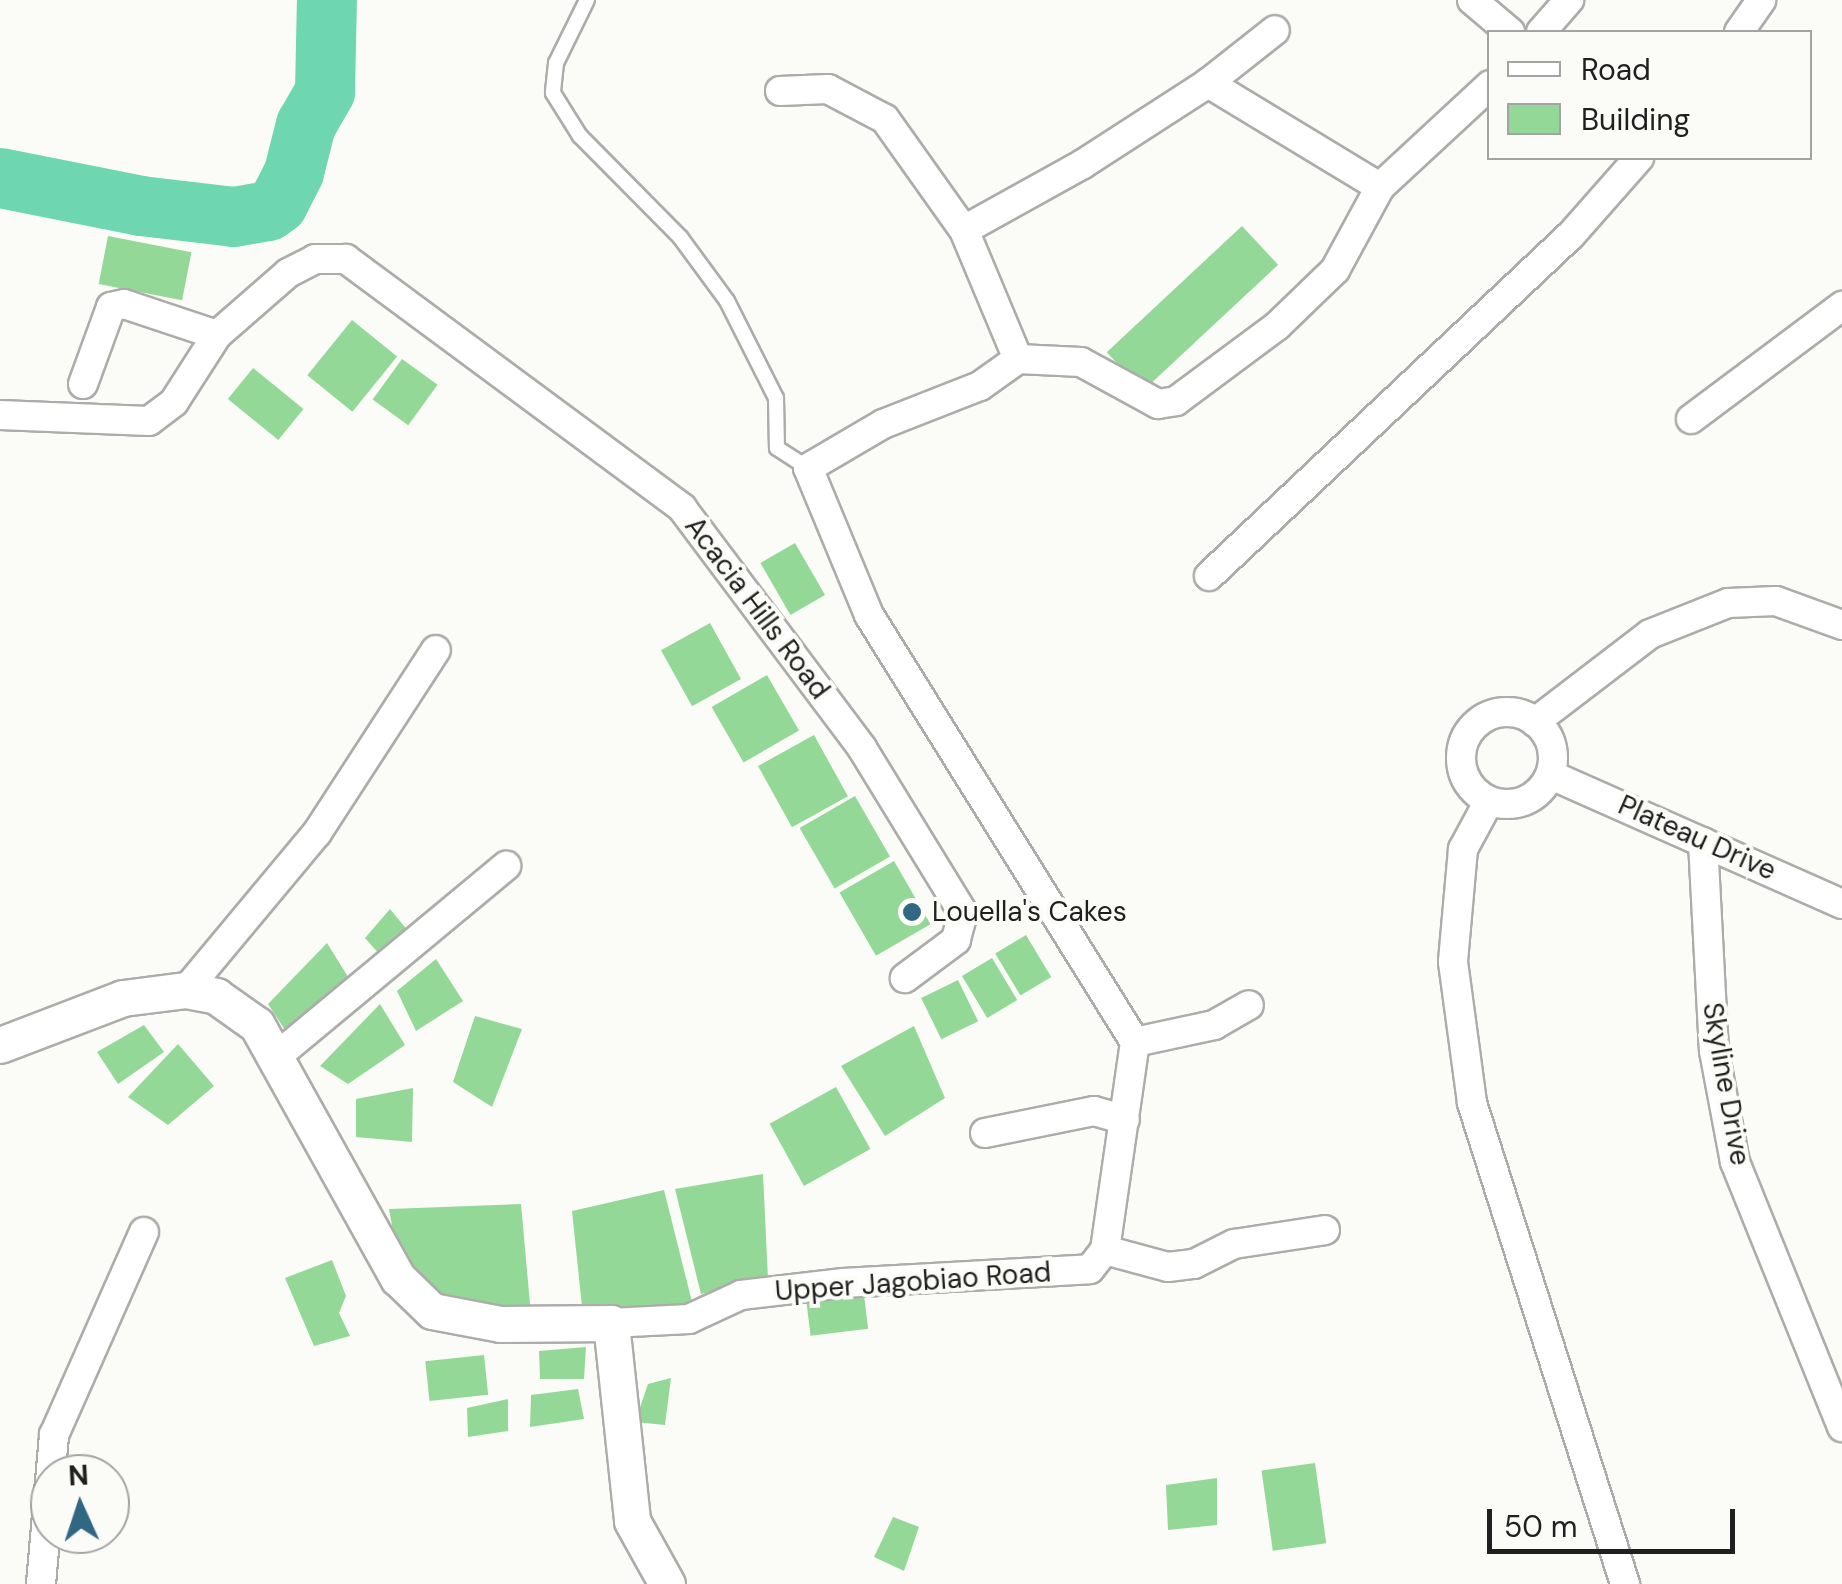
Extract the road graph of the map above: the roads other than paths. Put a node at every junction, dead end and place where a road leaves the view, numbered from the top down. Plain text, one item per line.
1 (587, 0) edge
2 (1472, 0) edge
3 (1570, 0) edge
4 (1762, 0) edge
5 (1275, 30) dead end
6 (1508, 30) edge
7 (1544, 30) edge
8 (1740, 30) edge
9 (1208, 83) junction
10 (1487, 88) edge
11 (780, 91) dead end
12 (1637, 160) edge
13 (1380, 188) junction
14 (964, 230) junction
15 (1842, 306) edge
16 (217, 335) junction
17 (1018, 360) junction
18 (83, 384) dead end
19 (0, 414) edge
20 (1691, 420) dead end
21 (808, 468) junction
22 (1208, 576) dead end
23 (1842, 625) edge
24 (436, 650) dead end
25 (1535, 722) junction
26 (1550, 775) junction
27 (1488, 801) junction
28 (1703, 842) junction
29 (506, 866) dead end
30 (1842, 904) edge
31 (905, 978) dead end
32 (186, 990) junction
33 (1249, 1005) dead end
34 (1135, 1042) junction
35 (0, 1044) edge
36 (276, 1056) junction
37 (1125, 1120) junction
38 (985, 1132) dead end
39 (1325, 1230) dead end
40 (144, 1232) dead end
41 (1105, 1250) junction
42 (610, 1323) junction
43 (1842, 1427) edge
44 (41, 1584) edge
45 (666, 1584) edge
46 (1625, 1584) edge

1 - 21 lane
2 - 6 street
3 - 7 street
4 - 8 street
5 - 9 street
9 - 13 street
9 - 14 street
10 - 13 street
11 - 14 street
12 - 22 street
13 - 17 street
14 - 17 street
15 - 20 street
16 - 18 street
16 - 19 street
16 - 31 street, Acacia Hills Road
17 - 21 street
21 - 34 street
23 - 25 street
24 - 32 street
25 - 26 street
25 - 27 street
26 - 27 street
26 - 28 street, Plateau Drive
27 - 46 street
28 - 30 street, Plateau Drive
28 - 43 street, Skyline Drive
29 - 36 street
32 - 35 street, Upper Jagobiao Road
32 - 36 street, Upper Jagobiao Road
33 - 34 street
34 - 37 street
36 - 42 street, Upper Jagobiao Road
37 - 38 street
37 - 41 street
39 - 41 street
40 - 44 street
41 - 42 street, Upper Jagobiao Road
42 - 45 street

